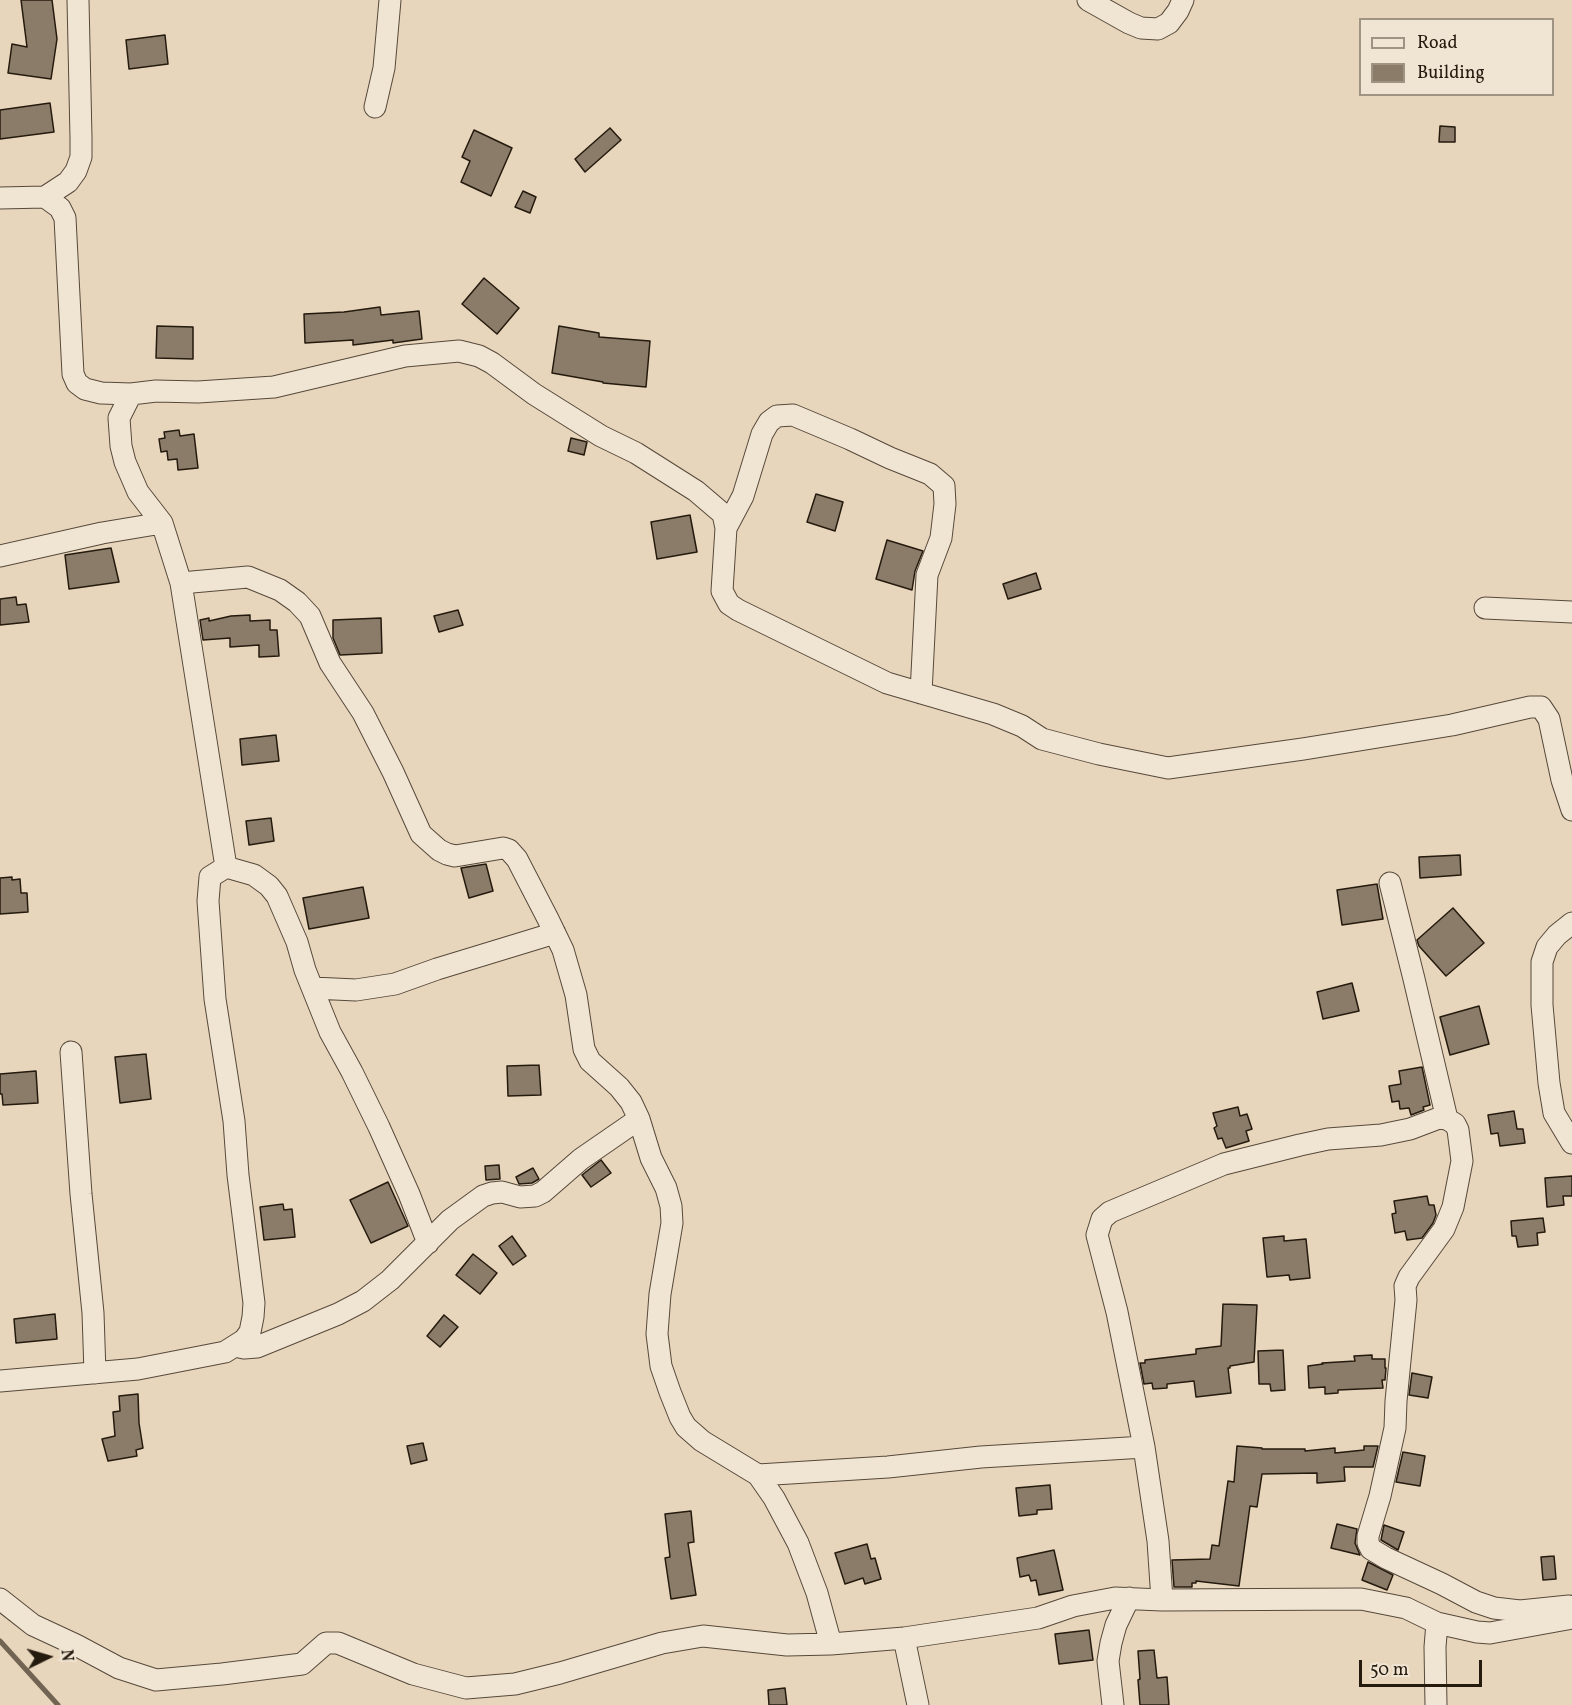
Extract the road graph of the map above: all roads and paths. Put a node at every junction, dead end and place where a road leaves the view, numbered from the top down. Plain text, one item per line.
1 (78, 0) edge
2 (390, 0) edge
3 (1088, 0) edge
4 (1183, 0) edge
5 (375, 107) dead end
6 (45, 197) junction
7 (0, 198) edge
8 (131, 394) junction
9 (162, 523) junction
10 (726, 528) junction
11 (0, 556) edge
12 (181, 583) junction
13 (1485, 608) dead end
14 (1572, 612) edge
15 (921, 693) junction
16 (1572, 810) edge
17 (226, 867) junction
18 (1390, 883) dead end
19 (1572, 923) edge
20 (555, 933) junction
21 (313, 988) junction
22 (71, 1052) dead end
23 (639, 1119) junction
24 (1447, 1119) junction
25 (1572, 1143) edge
26 (428, 1243) junction
27 (235, 1346) junction
28 (95, 1373) junction
29 (0, 1382) edge
30 (1144, 1447) junction
31 (758, 1475) junction
32 (1129, 1598) junction
33 (0, 1599) edge
34 (1162, 1600) junction
35 (1572, 1605) edge
36 (1572, 1618) edge
37 (1437, 1623) junction
38 (904, 1638) junction
39 (831, 1644) junction
40 (918, 1705) edge
41 (1113, 1705) edge
42 (1436, 1705) edge

1 - 6 street
2 - 5 street
3 - 4 street
6 - 7 street
6 - 8 street
8 - 9 street
8 - 10 street
9 - 11 street
9 - 12 street
10 - 15 street
10 - 15 street
12 - 17 street
12 - 20 street
13 - 14 street
15 - 16 street
17 - 21 street
17 - 27 street
18 - 24 street
19 - 25 street
20 - 21 street
20 - 23 street
21 - 26 street
22 - 28 street
23 - 26 street
23 - 31 street
24 - 30 street
24 - 35 street
26 - 27 street
27 - 28 street
28 - 29 street
30 - 31 street
30 - 34 street
31 - 39 street
32 - 34 street
32 - 38 street
32 - 41 street
33 - 39 street
34 - 37 street
36 - 37 street
37 - 42 street
38 - 39 street
38 - 40 street

